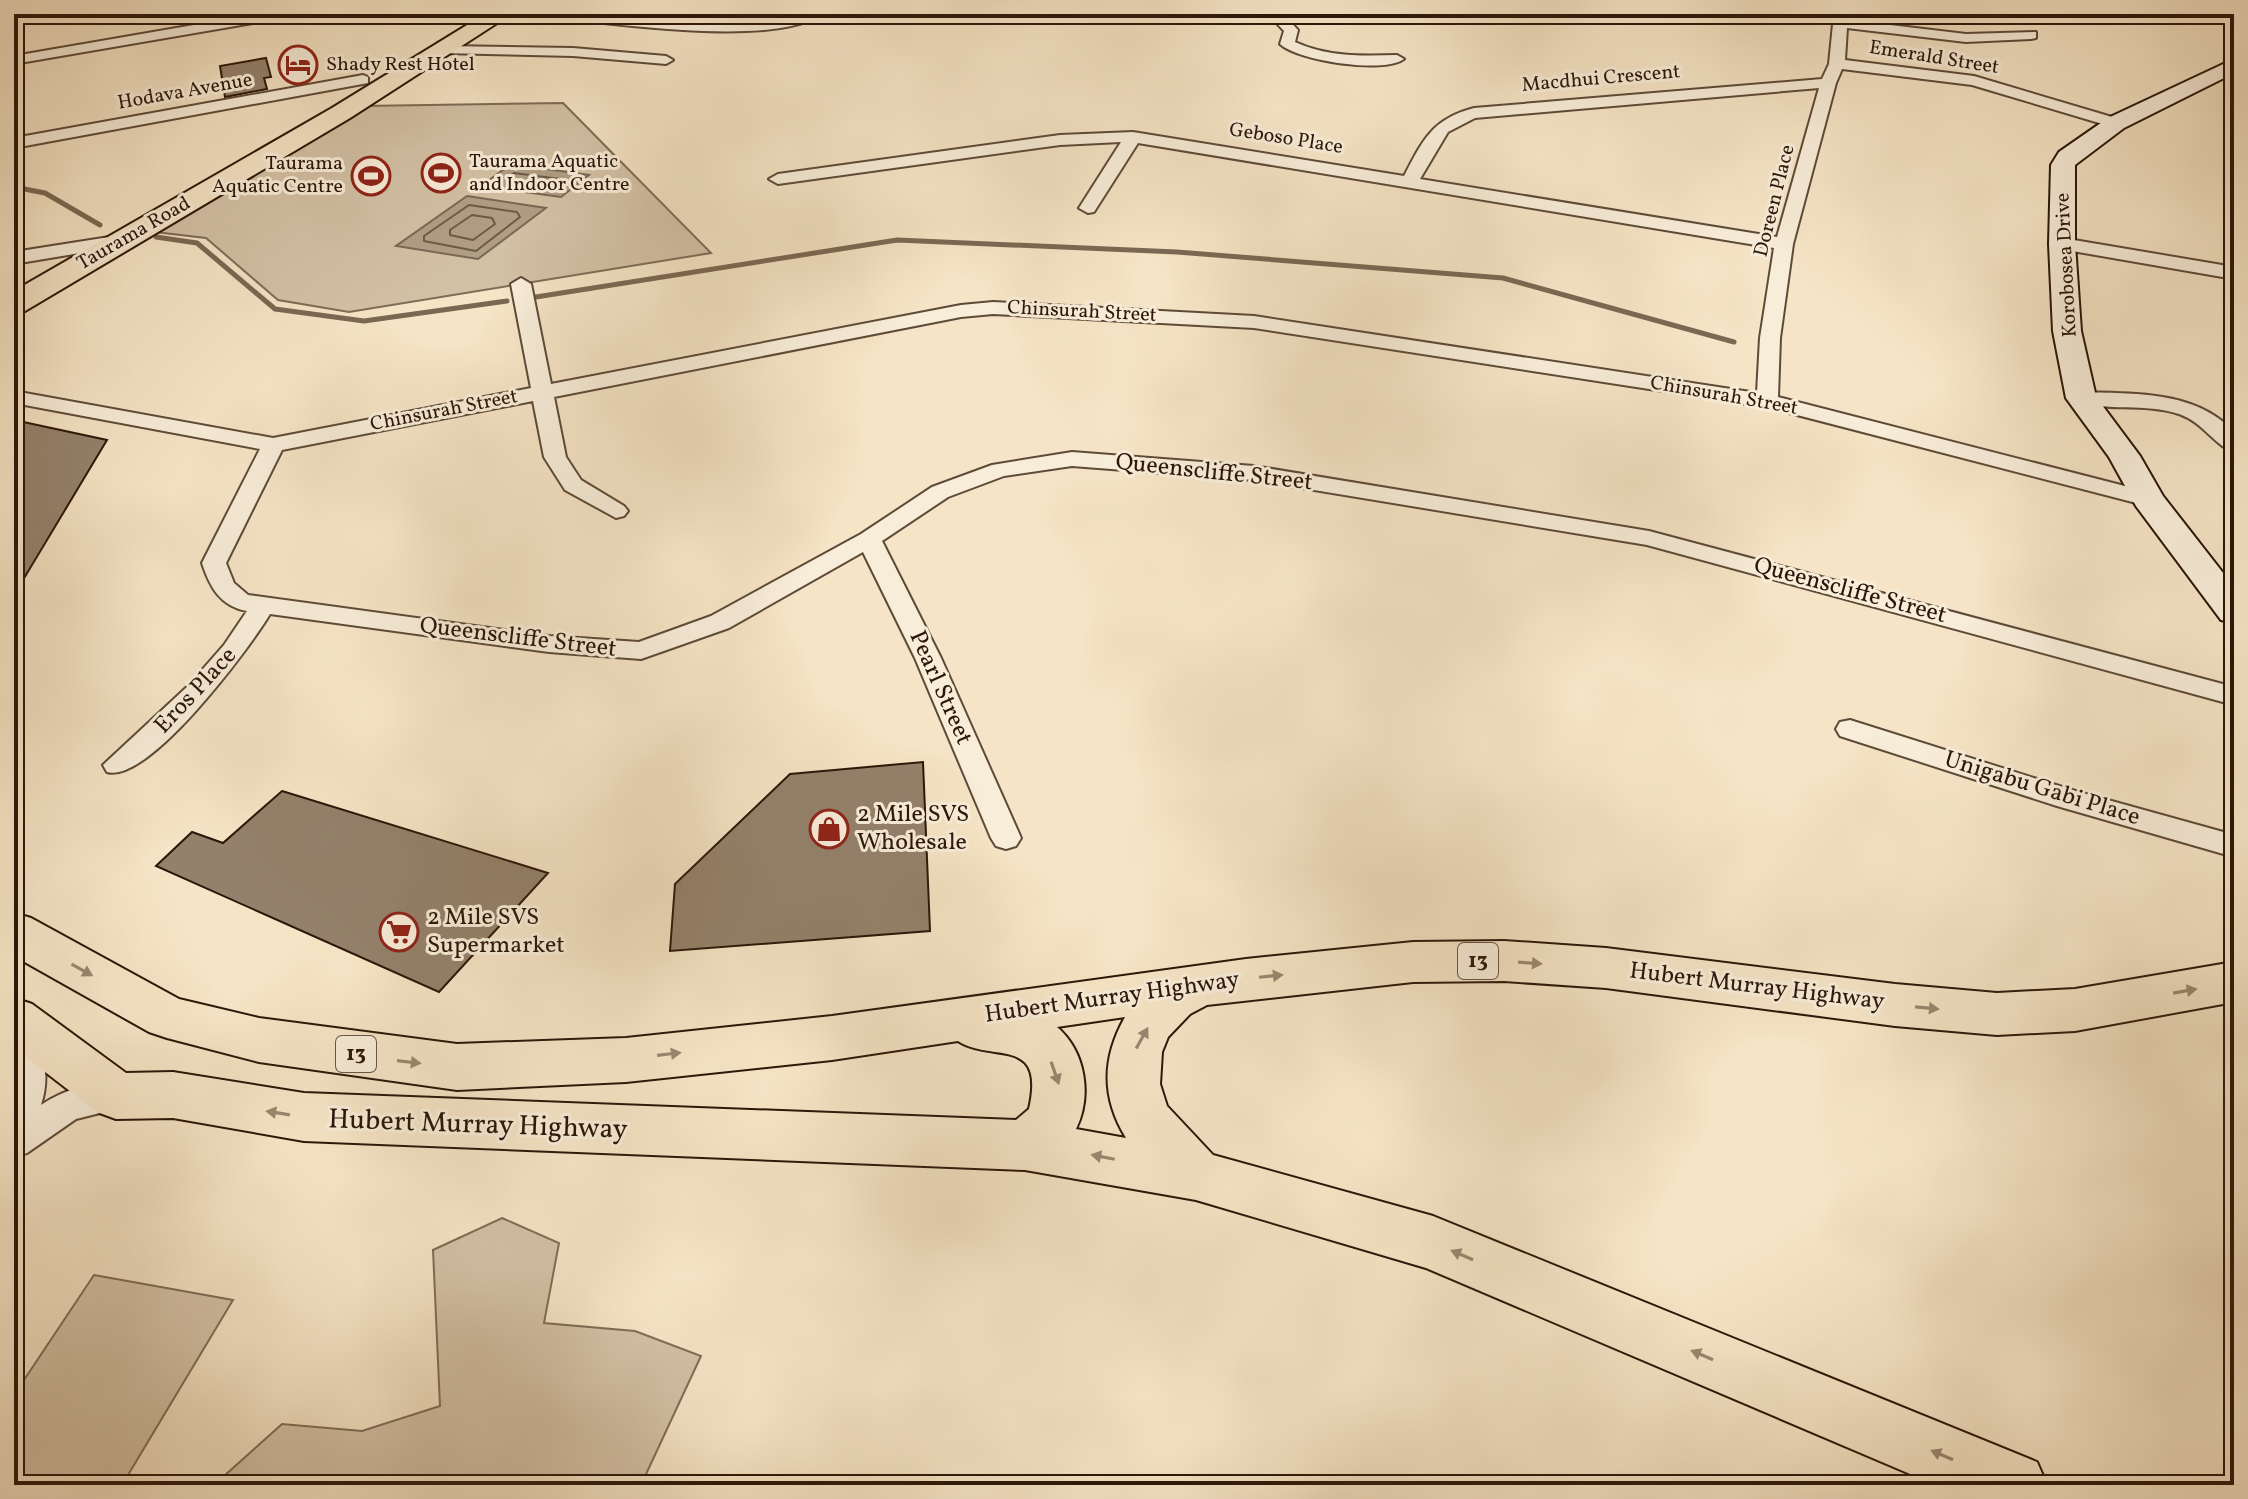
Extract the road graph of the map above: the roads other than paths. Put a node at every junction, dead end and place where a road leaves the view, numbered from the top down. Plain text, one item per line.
1 (282, 14) edge
2 (477, 14) edge
3 (500, 14) edge
4 (559, 14) edge
5 (814, 14) edge
6 (1275, 14) edge
7 (1841, 18) edge
8 (2031, 35) dead end
9 (444, 50) junction
10 (1397, 59) dead end
11 (14, 60) edge
12 (666, 60) dead end
13 (1837, 64) junction
14 (2234, 65) edge
15 (377, 78) junction
16 (1828, 83) junction
17 (297, 92) junction
18 (337, 97) junction
19 (2116, 123) junction
20 (1133, 137) junction
21 (14, 143) edge
22 (778, 179) dead end
23 (1410, 181) junction
24 (1088, 208) dead end
25 (122, 241) junction
26 (1784, 244) junction
27 (2062, 244) junction
28 (82, 245) junction
29 (14, 258) edge
30 (2234, 273) edge
31 (14, 283) edge
32 (521, 284) dead end
33 (14, 304) edge
34 (544, 391) junction
35 (14, 397) edge
36 (2081, 398) junction
37 (1767, 401) junction
38 (273, 445) junction
39 (2234, 445) edge
40 (2148, 499) junction
41 (616, 511) dead end
42 (869, 539) junction
43 (263, 605) junction
44 (2234, 612) edge
45 (2234, 696) edge
46 (1850, 729) dead end
47 (117, 765) dead end
48 (1006, 838) dead end
49 (2234, 846) edge
50 (14, 932) edge
51 (2234, 982) edge
52 (1204, 984) junction
53 (14, 1020) edge
54 (832, 1038) junction
55 (116, 1096) junction
56 (14, 1127) edge
57 (14, 1142) edge
58 (1025, 1145) junction
59 (1196, 1175) junction
60 (2014, 1485) edge

1 - 11 street
2 - 15 main road, Taurama Road
3 - 9 main road, Taurama Road
4 - 5 street
6 - 10 street
7 - 8 street
7 - 13 street, Doreen Place
9 - 12 street
9 - 15 main road, Taurama Road
13 - 16 street, Doreen Place
13 - 19 street, Emerald Street
14 - 19 main road, Korobosea Drive
15 - 17 street, Hodava Avenue
15 - 18 main road, Taurama Road
15 - 25 main road, Taurama Road
16 - 23 street, Macdhui Crescent
16 - 26 street, Doreen Place
17 - 18 street
17 - 21 street, Hodava Avenue
18 - 28 main road, Taurama Road
19 - 27 main road, Korobosea Drive
20 - 22 street, Geboso Place
20 - 23 street, Geboso Place
20 - 24 street
23 - 26 street, Geboso Place
25 - 28 street
25 - 33 main road, Taurama Road
26 - 37 street, Doreen Place
27 - 30 street
27 - 36 main road, Korobosea Drive
28 - 29 street
28 - 31 main road, Taurama Road
32 - 34 street
34 - 37 street, Chinsurah Street
34 - 38 street, Chinsurah Street
34 - 41 street
35 - 38 street, Chinsurah Street
36 - 39 street
36 - 40 main road, Korobosea Drive
37 - 40 street, Chinsurah Street
38 - 43 street, Queenscliffe Street
40 - 44 main road, Korobosea Drive
42 - 43 street, Queenscliffe Street
42 - 45 street, Queenscliffe Street
42 - 48 street, Pearl Street
43 - 47 street, Eros Place
46 - 49 street, Unigabu Gabi Place
50 -> 54 main road, Hubert Murray Highway / 13
52 -> 51 main road, Hubert Murray Highway / 13
52 - 54 main road, Hubert Murray Highway / 13
59 -> 52 main road
53 - 55 main road
53 - 56 street
54 -> 58 main road
55 - 57 street
58 -> 55 main road, Hubert Murray Highway
59 -> 58 main road, Hubert Murray Highway
60 -> 59 main road, Hubert Murray Highway

